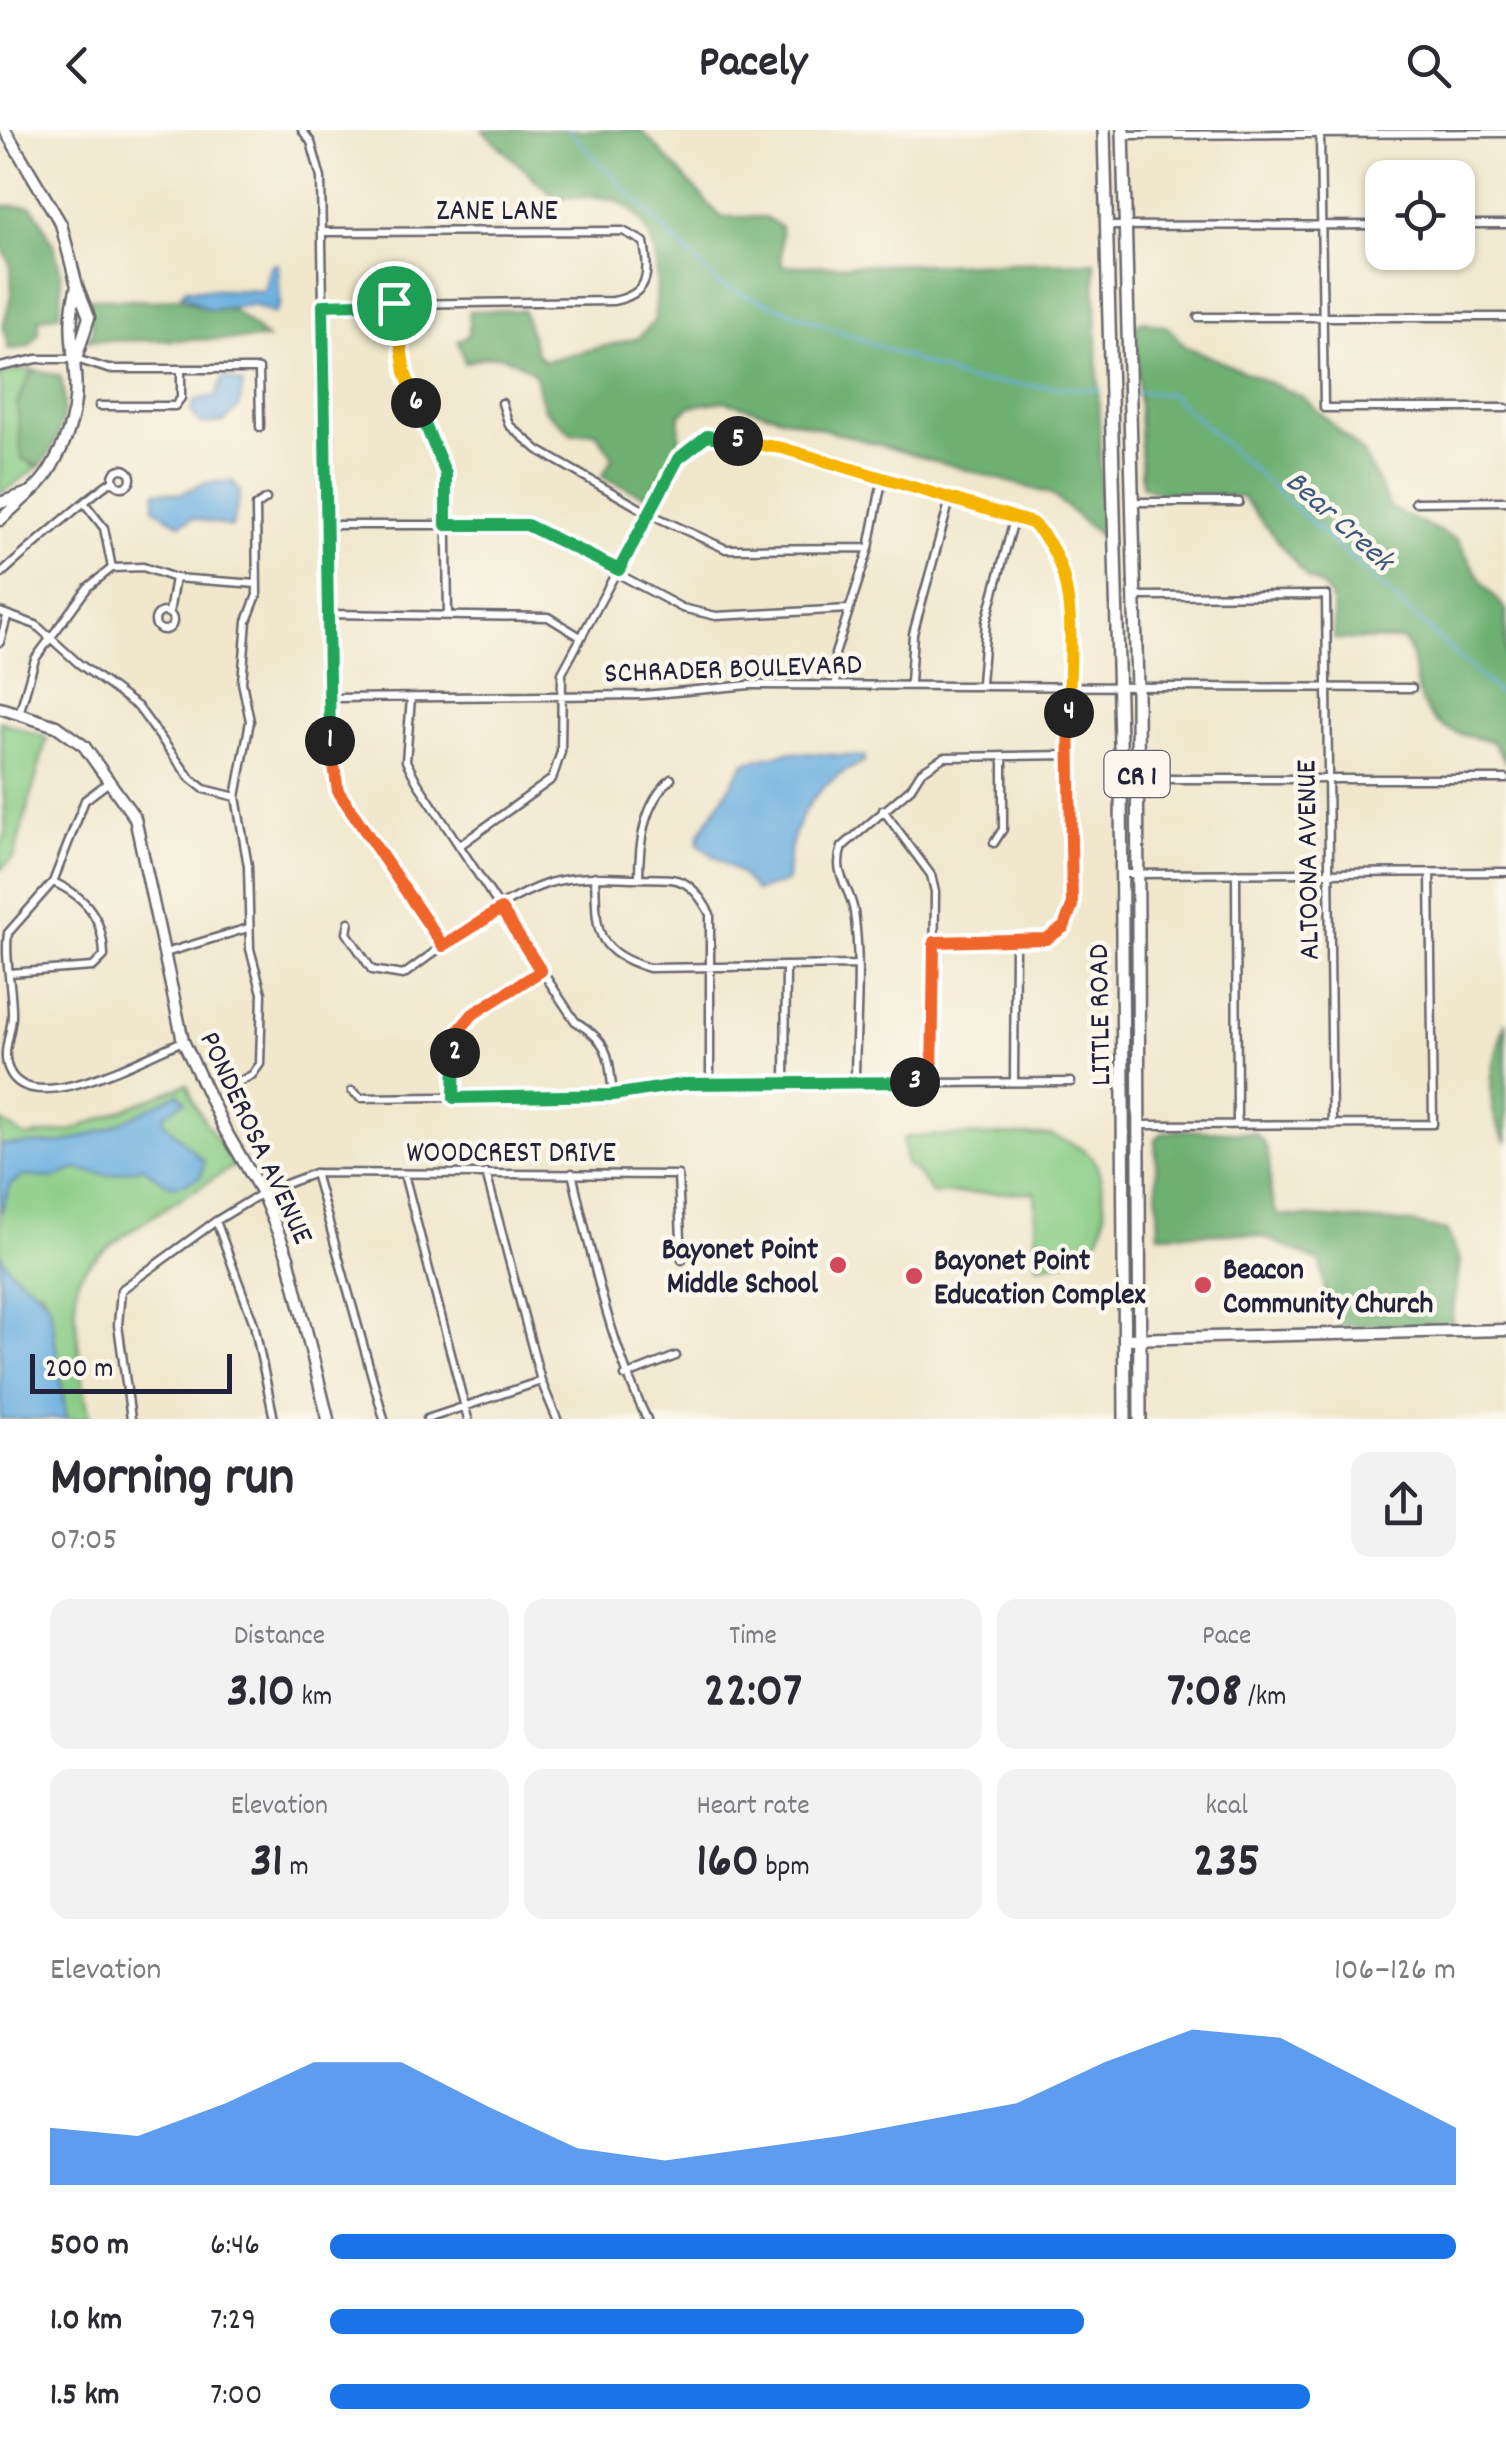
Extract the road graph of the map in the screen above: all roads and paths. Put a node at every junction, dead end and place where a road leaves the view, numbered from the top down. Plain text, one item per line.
1 (5, 130) edge
2 (302, 130) edge
3 (1104, 130) edge
4 (1123, 132) edge
5 (1359, 132) edge
6 (1506, 133) edge
7 (1320, 134) junction
8 (1475, 224) edge
9 (1506, 224) edge
10 (1322, 225) junction
11 (1365, 225) edge
12 (1108, 226) junction
13 (1124, 226) junction
14 (323, 232) junction
15 (77, 286) junction
16 (394, 303) junction
17 (323, 305) junction
18 (1506, 316) edge
19 (1198, 317) dead end
20 (1322, 317) junction
21 (76, 359) junction
22 (0, 367) edge
23 (181, 369) junction
24 (502, 403) dead end
25 (99, 406) dead end
26 (1506, 408) edge
27 (260, 427) dead end
28 (114, 480) dead end
29 (882, 480) junction
30 (31, 492) junction
31 (952, 496) junction
32 (266, 499) dead end
33 (1506, 501) edge
34 (1131, 502) junction
35 (1239, 502) dead end
36 (1414, 502) dead end
37 (0, 503) edge
38 (86, 505) junction
39 (650, 514) junction
40 (1015, 516) junction
41 (0, 520) edge
42 (328, 525) junction
43 (446, 525) junction
44 (869, 548) junction
45 (112, 568) junction
46 (619, 570) junction
47 (0, 575) edge
48 (175, 578) junction
49 (257, 584) junction
50 (1134, 596) junction
51 (849, 609) junction
52 (169, 613) dead end
53 (4, 614) edge
54 (329, 614) junction
55 (448, 614) junction
56 (580, 636) junction
57 (50, 640) junction
58 (0, 642) edge
59 (910, 683) junction
60 (982, 683) junction
61 (836, 684) junction
62 (1069, 684) junction
63 (1118, 685) junction
64 (1137, 688) junction
65 (1327, 688) junction
66 (1412, 688) dead end
67 (562, 694) junction
68 (332, 698) junction
69 (411, 698) junction
70 (0, 708) edge
71 (20, 711) junction
72 (1003, 756) junction
73 (1069, 756) junction
74 (671, 779) dead end
75 (1137, 779) junction
76 (1328, 779) junction
77 (111, 780) junction
78 (1506, 780) edge
79 (236, 797) junction
80 (883, 810) junction
81 (994, 843) dead end
82 (459, 846) junction
83 (1430, 872) junction
84 (1506, 872) edge
85 (1236, 873) junction
86 (1329, 873) junction
87 (1122, 874) junction
88 (1138, 874) junction
89 (594, 876) junction
90 (640, 878) junction
91 (53, 882) junction
92 (501, 909) junction
93 (349, 922) dead end
94 (248, 928) junction
95 (934, 942) junction
96 (1015, 942) junction
97 (443, 946) junction
98 (164, 953) junction
99 (855, 965) junction
100 (710, 966) junction
101 (786, 966) junction
102 (541, 971) junction
103 (9, 973) junction
104 (183, 1041) junction
105 (932, 1082) junction
106 (1014, 1082) junction
107 (1071, 1082) dead end
108 (855, 1083) junction
109 (710, 1084) junction
110 (785, 1085) junction
111 (229, 1087) dead end
112 (352, 1091) dead end
113 (613, 1095) junction
114 (454, 1098) junction
115 (1332, 1124) junction
116 (1141, 1125) junction
117 (1237, 1125) junction
118 (486, 1172) junction
119 (314, 1173) junction
120 (572, 1173) junction
121 (404, 1174) junction
122 (262, 1193) junction
123 (216, 1221) junction
124 (682, 1260) dead end
125 (1506, 1330) edge
126 (1126, 1339) junction
127 (1142, 1339) junction
128 (676, 1356) dead end
129 (625, 1376) junction
130 (541, 1381) junction
131 (463, 1407) junction
132 (131, 1419) edge
133 (274, 1419) edge
134 (328, 1419) edge
135 (384, 1419) edge
136 (427, 1419) edge
137 (468, 1419) edge
138 (557, 1419) edge
139 (647, 1419) edge
140 (1126, 1419) edge
141 (1140, 1419) edge

1 - 15 street
2 - 14 street
3 - 12 main road, LITTLE ROAD / CR 1
4 - 7 street
4 - 13 main road, LITTLE ROAD / CR 1
5 - 6 street
5 - 7 street
7 - 10 street
8 - 9 street
10 - 11 street
10 - 13 street
10 - 20 street
12 - 13 street
12 - 63 main road, LITTLE ROAD / CR 1
13 - 34 main road, LITTLE ROAD / CR 1
14 - 16 street, ZANE LANE
14 - 17 street
15 - 21 street
15 - 21 street
16 - 17 street
16 - 43 street
17 - 42 street
18 - 20 street
19 - 20 street
20 - 26 street
21 - 22 street
21 - 23 street
21 - 30 street
23 - 25 street
23 - 27 street
24 - 39 street
28 - 38 street
29 - 31 street
29 - 39 street
29 - 44 street
30 - 37 street
30 - 41 street
31 - 40 street
31 - 59 street
32 - 49 street
33 - 36 street
34 - 35 street
34 - 50 main road, LITTLE ROAD / CR 1
38 - 45 street
38 - 47 street
39 - 44 street
39 - 46 street
40 - 60 street
40 - 62 street
42 - 43 street
42 - 54 street
43 - 46 street
43 - 55 street
44 - 51 street
45 - 48 street
45 - 57 street
46 - 51 street
46 - 56 street
48 - 49 street
48 - 52 street
49 - 79 street
50 - 64 main road, LITTLE ROAD / CR 1
50 - 65 street, ALTOONA AVENUE
51 - 61 street
53 - 57 street
53 - 58 street
54 - 55 street
54 - 68 street
55 - 56 street
56 - 67 street
57 - 71 street
57 - 79 street
59 - 60 street, SCHRADER BOULEVARD
59 - 61 street, SCHRADER BOULEVARD
60 - 62 street, SCHRADER BOULEVARD
61 - 67 street, SCHRADER BOULEVARD
62 - 63 street, SCHRADER BOULEVARD
62 - 73 street
63 - 64 street, SCHRADER BOULEVARD
63 - 87 main road, LITTLE ROAD / CR 1
64 - 65 street, SCHRADER BOULEVARD
64 - 75 main road, LITTLE ROAD / CR 1
65 - 66 street, SCHRADER BOULEVARD
65 - 76 street, ALTOONA AVENUE
67 - 69 street, SCHRADER BOULEVARD
67 - 82 street
68 - 69 street, SCHRADER BOULEVARD
68 - 97 street
69 - 82 street
70 - 71 street, PONDEROSA AVENUE
71 - 77 street, PONDEROSA AVENUE
72 - 73 street
72 - 80 street
72 - 81 street
73 - 96 street
74 - 90 street
75 - 76 street
75 - 88 main road, LITTLE ROAD / CR 1
76 - 78 street
76 - 86 street, ALTOONA AVENUE
77 - 91 street
77 - 98 street, PONDEROSA AVENUE
79 - 94 street
80 - 95 street
80 - 99 street
82 - 92 street
83 - 84 street
83 - 86 street
83 - 115 street
85 - 86 street
85 - 88 street
85 - 117 street
86 - 115 street, ALTOONA AVENUE
87 - 88 street
87 - 126 main road, LITTLE ROAD / CR 1
88 - 116 main road, LITTLE ROAD / CR 1
89 - 90 street
89 - 92 street
89 - 100 street
90 - 100 street
91 - 103 street
91 - 103 street
92 - 97 street
92 - 102 street
93 - 97 street
94 - 98 street
94 - 111 street
95 - 96 street
95 - 105 street
96 - 106 street
98 - 104 street, PONDEROSA AVENUE
99 - 101 street
99 - 108 street
100 - 101 street
100 - 109 street
101 - 110 street
102 - 113 street
102 - 114 street
103 - 104 street
104 - 122 street, PONDEROSA AVENUE
105 - 106 street
105 - 108 street
106 - 107 street
108 - 110 street
109 - 110 street
109 - 113 street
112 - 114 street
113 - 114 street
115 - 117 street
116 - 117 street
116 - 127 main road, LITTLE ROAD / CR 1
118 - 120 street, WOODCREST DRIVE
118 - 121 street, WOODCREST DRIVE
118 - 130 street
119 - 121 street, WOODCREST DRIVE
119 - 122 street, WOODCREST DRIVE
119 - 135 street
120 - 124 street, WOODCREST DRIVE
120 - 129 street
121 - 131 street
122 - 123 street, WOODCREST DRIVE
122 - 134 street, PONDEROSA AVENUE
123 - 132 street, WOODCREST DRIVE
123 - 133 street
125 - 127 street
126 - 127 street
126 - 140 main road, LITTLE ROAD / CR 1
127 - 141 main road, LITTLE ROAD / CR 1
128 - 129 street
129 - 139 street
130 - 131 street
130 - 138 street
131 - 136 street
131 - 137 street

